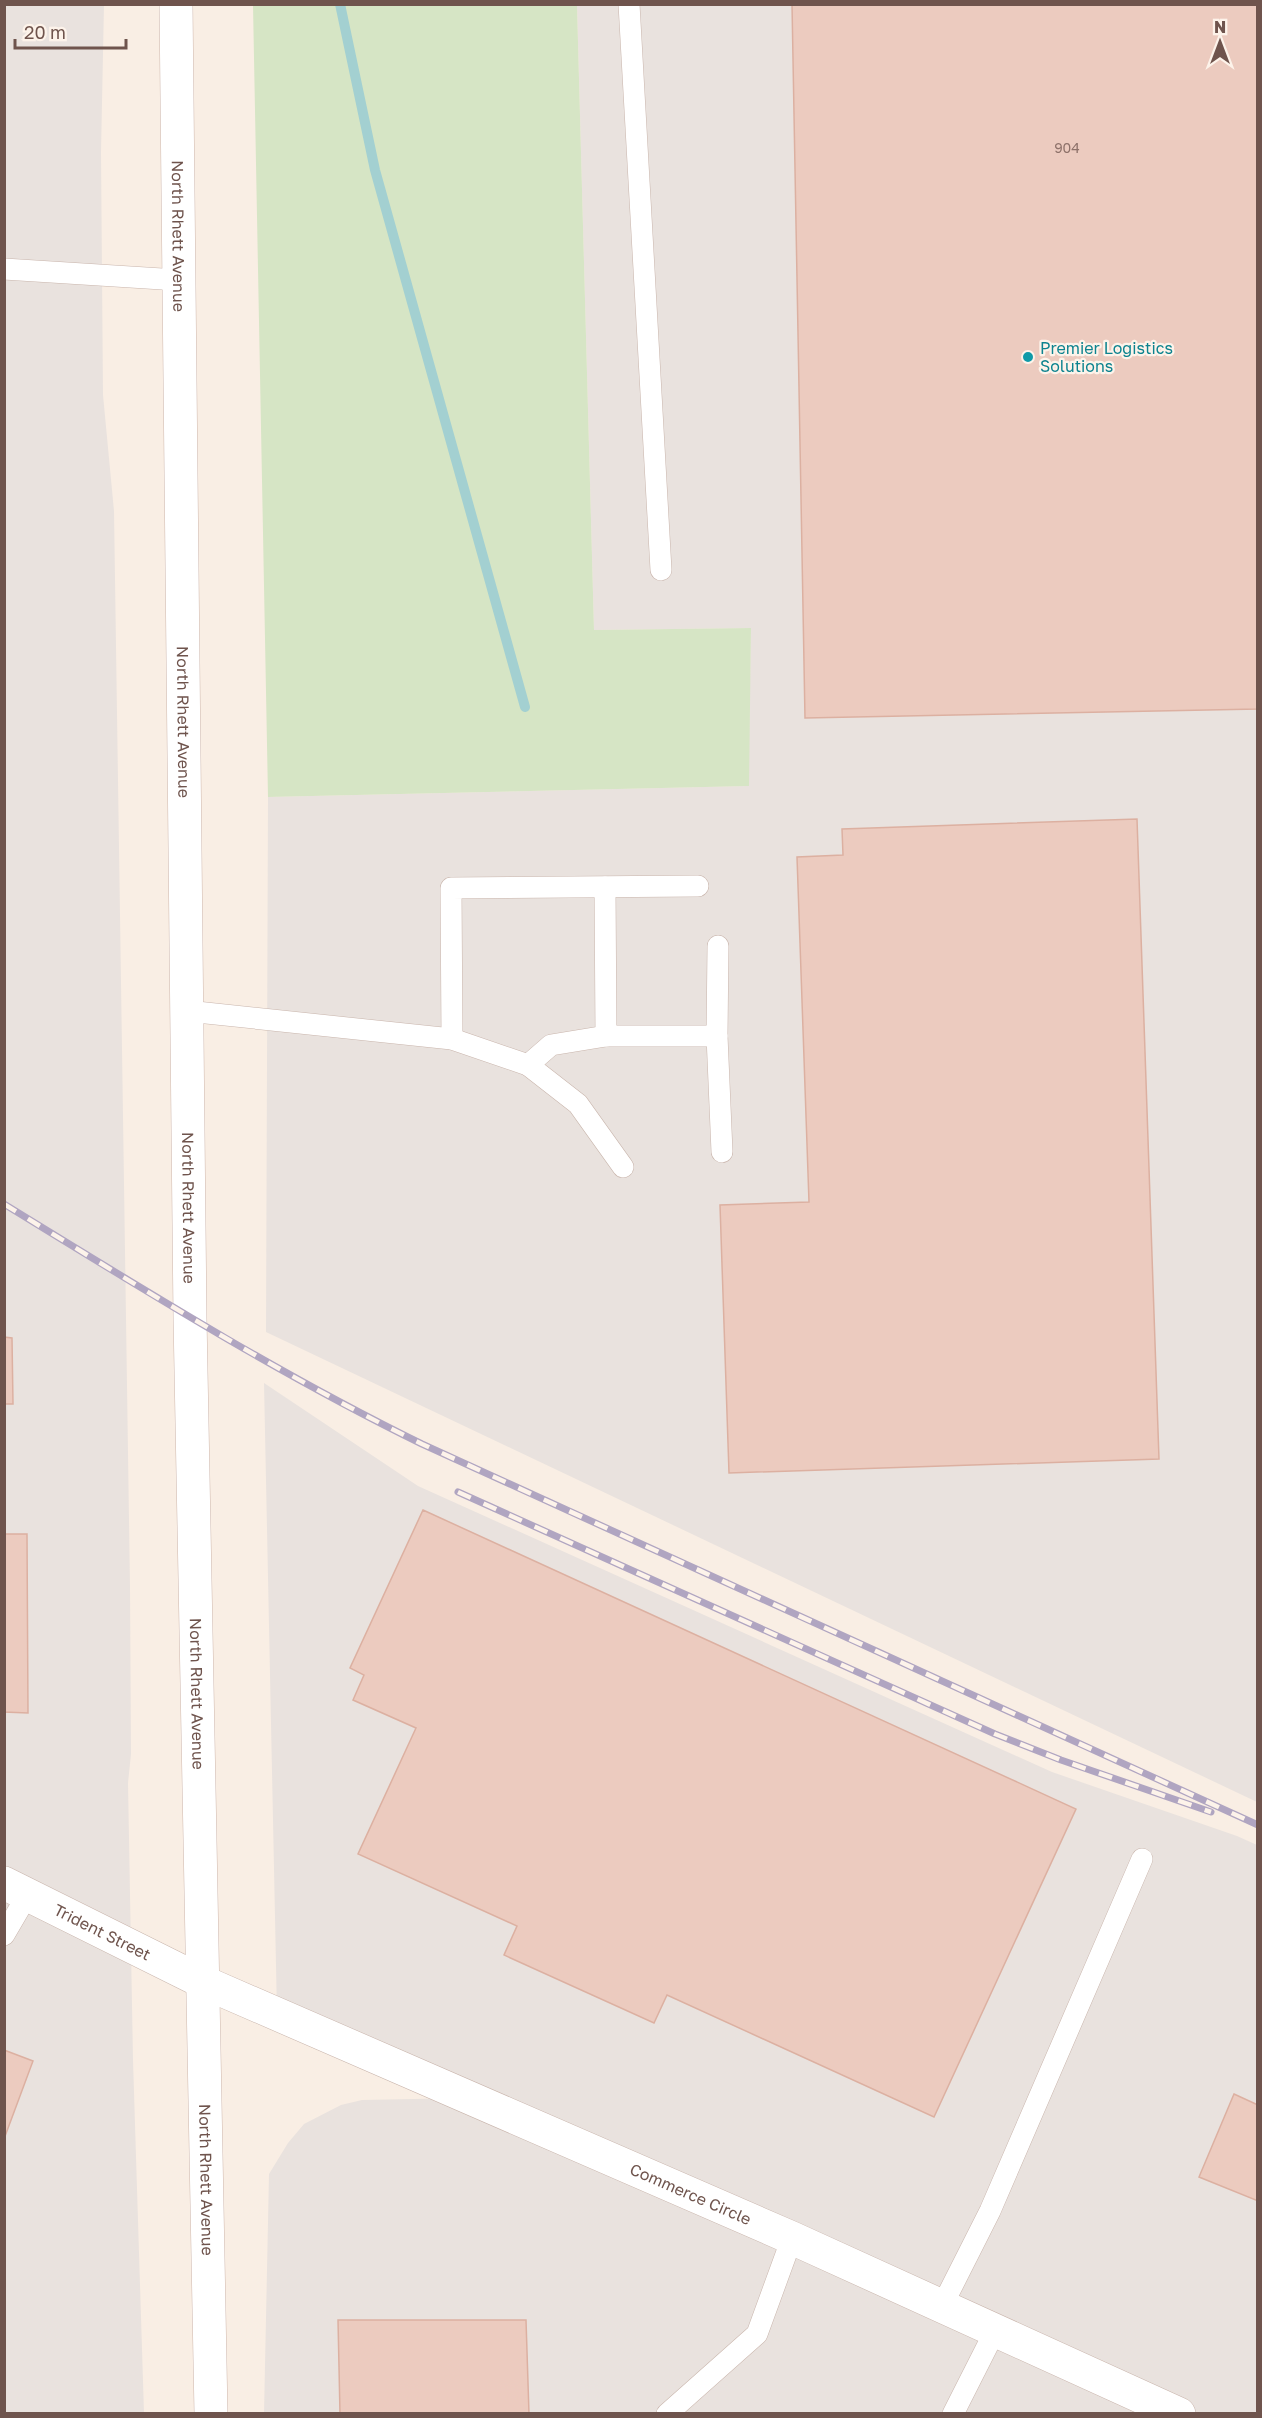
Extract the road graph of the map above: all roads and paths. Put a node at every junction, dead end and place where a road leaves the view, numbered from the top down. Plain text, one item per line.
1 (176, 4) edge
2 (628, 4) edge
3 (4, 269) edge
4 (178, 280) junction
5 (661, 570) dead end
6 (698, 886) dead end
7 (605, 887) junction
8 (718, 946) dead end
9 (187, 1011) junction
10 (606, 1036) junction
11 (717, 1036) junction
12 (452, 1039) junction
13 (528, 1065) junction
14 (722, 1152) dead end
15 (623, 1167) dead end
16 (1142, 1858) dead end
17 (16, 1888) edge
18 (4, 1935) edge
19 (201, 1981) junction
20 (792, 2238) junction
21 (942, 2306) junction
22 (995, 2331) junction
23 (211, 2414) edge
24 (667, 2414) edge
25 (953, 2414) edge
26 (1179, 2414) edge

1 - 4 main road, North Rhett Avenue
2 - 5 lane
3 - 4 lane
4 - 9 main road, North Rhett Avenue
6 - 7 lane
7 - 10 lane
7 - 12 lane
8 - 11 lane
9 - 12 lane
9 - 19 main road, North Rhett Avenue
10 - 11 lane
10 - 13 lane
11 - 14 lane
12 - 13 lane
13 - 15 lane
16 - 21 lane
17 - 18 lane
17 - 19 main road, Trident Street
19 - 20 main road, Commerce Circle
19 - 23 main road, North Rhett Avenue
20 - 21 main road, Commerce Circle
20 - 24 lane
21 - 22 main road, Commerce Circle
22 - 25 lane
22 - 26 main road, Commerce Circle

